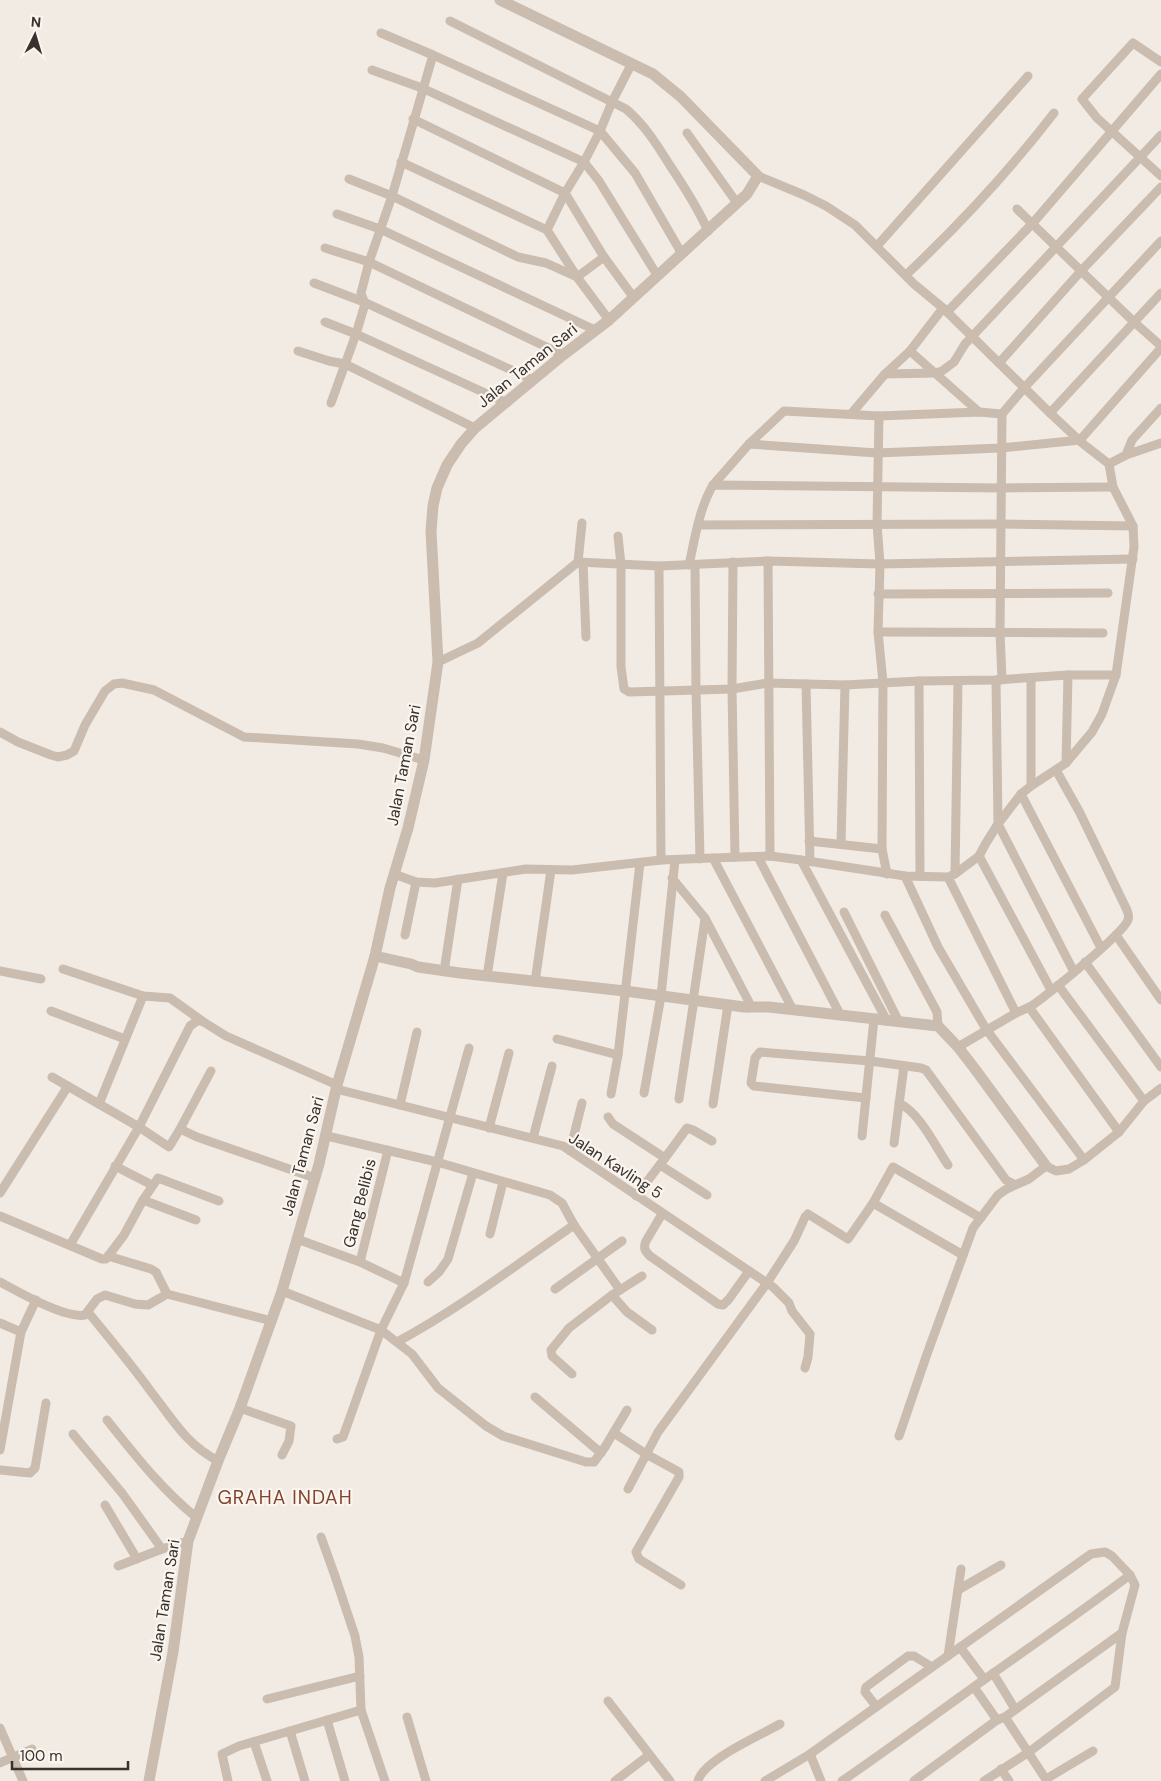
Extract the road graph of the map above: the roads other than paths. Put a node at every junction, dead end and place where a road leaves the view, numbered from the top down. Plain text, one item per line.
1 (500, 0) edge
2 (450, 21) dead end
3 (380, 33) dead end
4 (433, 55) junction
5 (1161, 62) edge
6 (632, 63) junction
7 (372, 70) dead end
8 (1161, 74) edge
9 (1028, 76) dead end
10 (422, 88) junction
11 (612, 102) junction
12 (1054, 113) dead end
13 (414, 119) junction
14 (600, 131) junction
15 (1112, 132) junction
16 (688, 133) dead end
17 (1161, 135) edge
18 (1141, 158) junction
19 (401, 162) junction
20 (584, 162) junction
21 (758, 176) junction
22 (1161, 176) edge
23 (349, 179) dead end
24 (1161, 187) edge
25 (565, 193) junction
26 (392, 196) junction
27 (737, 203) junction
28 (1017, 209) dead end
29 (337, 214) dead end
30 (1032, 224) junction
31 (380, 229) junction
32 (545, 229) junction
33 (708, 231) junction
34 (1161, 241) edge
35 (877, 246) junction
36 (1056, 247) junction
37 (325, 248) dead end
38 (682, 254) junction
39 (604, 257) junction
40 (369, 262) junction
41 (1081, 271) junction
42 (657, 275) junction
43 (906, 275) junction
44 (577, 277) junction
45 (314, 283) dead end
46 (1161, 293) edge
47 (1108, 296) junction
48 (634, 298) junction
49 (364, 302) junction
50 (945, 310) junction
51 (609, 320) junction
52 (326, 322) dead end
53 (1134, 322) junction
54 (595, 330) junction
55 (356, 334) junction
56 (972, 337) junction
57 (1161, 347) edge
58 (298, 351) dead end
59 (910, 351) junction
60 (564, 355) junction
61 (999, 363) junction
62 (345, 364) junction
63 (935, 373) junction
64 (885, 374) junction
65 (533, 380) junction
66 (1024, 388) junction
67 (331, 403) dead end
68 (507, 403) junction
69 (1161, 408) edge
70 (979, 412) junction
71 (1050, 413) junction
72 (851, 414) junction
73 (1002, 414) junction
74 (879, 416) junction
75 (475, 428) junction
76 (1080, 440) junction
77 (1161, 443) edge
78 (749, 444) junction
79 (1001, 448) junction
80 (877, 453) junction
81 (1126, 455) junction
82 (1109, 464) junction
83 (713, 485) junction
84 (877, 487) junction
85 (1001, 488) junction
86 (1113, 488) junction
87 (582, 523) dead end
88 (877, 524) junction
89 (1001, 524) junction
90 (698, 525) junction
91 (1133, 526) junction
92 (618, 536) dead end
93 (1133, 560) junction
94 (768, 561) junction
95 (733, 562) junction
96 (581, 563) junction
97 (1001, 563) junction
98 (880, 564) junction
99 (621, 565) junction
100 (692, 565) junction
101 (659, 566) junction
102 (1108, 593) dead end
103 (878, 594) junction
104 (1000, 594) junction
105 (878, 632) junction
106 (1000, 632) junction
107 (1103, 632) dead end
108 (586, 638) dead end
109 (438, 662) junction
110 (1068, 675) junction
111 (1116, 675) junction
112 (1031, 678) junction
113 (958, 680) junction
114 (999, 680) junction
115 (919, 681) junction
116 (883, 682) junction
117 (768, 683) junction
118 (806, 684) junction
119 (845, 685) junction
120 (732, 688) junction
121 (696, 690) junction
122 (659, 691) junction
123 (0, 732) edge
124 (424, 760) junction
125 (1066, 763) junction
126 (1056, 770) junction
127 (1031, 786) junction
128 (1021, 794) junction
129 (998, 824) junction
130 (809, 840) junction
131 (842, 844) junction
132 (882, 849) junction
133 (770, 856) junction
134 (979, 856) junction
135 (735, 857) junction
136 (758, 857) junction
137 (713, 858) junction
138 (700, 859) junction
139 (661, 860) junction
140 (674, 860) junction
141 (805, 861) junction
142 (640, 863) junction
143 (550, 870) junction
144 (503, 873) junction
145 (394, 874) junction
146 (887, 874) junction
147 (905, 876) junction
148 (920, 876) junction
149 (951, 876) junction
150 (672, 878) junction
151 (458, 879) junction
152 (416, 882) junction
153 (844, 912) dead end
154 (885, 915) dead end
155 (705, 918) junction
156 (405, 935) dead end
157 (1116, 935) junction
158 (1101, 948) junction
159 (376, 956) junction
160 (1085, 962) junction
161 (411, 964) junction
162 (444, 965) junction
163 (63, 969) dead end
164 (460, 970) junction
165 (488, 970) junction
166 (0, 971) edge
167 (1074, 972) junction
168 (509, 976) junction
169 (535, 978) junction
170 (41, 979) dead end
171 (626, 988) junction
172 (1054, 988) junction
173 (661, 993) junction
174 (143, 996) junction
175 (694, 997) junction
176 (1161, 1000) edge
177 (728, 1005) junction
178 (752, 1005) junction
179 (1029, 1007) junction
180 (793, 1010) junction
181 (51, 1011) dead end
182 (1016, 1013) junction
183 (841, 1016) junction
184 (874, 1019) junction
185 (887, 1021) junction
186 (202, 1022) junction
187 (899, 1022) junction
188 (938, 1026) junction
189 (986, 1030) junction
190 (416, 1032) dead end
191 (125, 1039) junction
192 (557, 1039) dead end
193 (958, 1047) junction
194 (469, 1048) dead end
195 (509, 1053) dead end
196 (618, 1055) junction
197 (870, 1061) junction
198 (552, 1066) dead end
199 (904, 1066) junction
200 (1161, 1067) edge
201 (211, 1071) dead end
202 (52, 1077) dead end
203 (68, 1086) junction
204 (337, 1087) junction
205 (1161, 1088) edge
206 (644, 1093) dead end
207 (611, 1094) dead end
208 (866, 1098) junction
209 (679, 1099) dead end
210 (1144, 1101) junction
211 (582, 1103) dead end
212 (899, 1103) junction
213 (98, 1104) junction
214 (713, 1104) dead end
215 (400, 1105) junction
216 (449, 1117) junction
217 (608, 1117) dead end
218 (139, 1127) junction
219 (489, 1128) junction
220 (180, 1129) junction
221 (1120, 1132) junction
222 (327, 1136) junction
223 (862, 1136) dead end
224 (533, 1138) junction
225 (712, 1141) dead end
226 (894, 1143) dead end
227 (388, 1150) junction
228 (570, 1151) junction
229 (1084, 1160) junction
230 (437, 1162) junction
231 (662, 1162) junction
232 (948, 1165) dead end
233 (115, 1166) junction
234 (1046, 1166) junction
235 (473, 1173) junction
236 (315, 1178) junction
237 (503, 1182) junction
238 (152, 1185) junction
239 (1015, 1185) junction
240 (0, 1193) edge
241 (707, 1195) dead end
242 (636, 1196) junction
243 (143, 1200) junction
244 (219, 1201) dead end
245 (873, 1203) junction
246 (662, 1214) junction
247 (0, 1216) edge
248 (981, 1218) junction
249 (196, 1220) dead end
250 (574, 1225) junction
251 (490, 1234) dead end
252 (297, 1239) junction
253 (622, 1241) dead end
254 (70, 1245) junction
255 (963, 1255) junction
256 (108, 1256) junction
257 (597, 1259) junction
258 (360, 1262) junction
259 (749, 1271) junction
260 (642, 1276) dead end
261 (0, 1282) edge
262 (404, 1282) junction
263 (428, 1282) dead end
264 (770, 1285) junction
265 (556, 1289) dead end
266 (282, 1291) junction
267 (616, 1292) junction
268 (167, 1294) junction
269 (36, 1300) junction
270 (88, 1312) junction
271 (272, 1321) junction
272 (0, 1323) edge
273 (381, 1330) junction
274 (652, 1330) dead end
275 (21, 1332) junction
276 (398, 1342) junction
277 (805, 1368) dead end
278 (572, 1374) dead end
279 (535, 1397) dead end
280 (46, 1403) dead end
281 (240, 1408) junction
282 (627, 1410) dead end
283 (107, 1420) dead end
284 (2, 1425) edge
285 (614, 1433) junction
286 (73, 1434) dead end
287 (899, 1436) dead end
288 (337, 1439) dead end
289 (0, 1450) edge
290 (601, 1454) junction
291 (646, 1454) junction
292 (282, 1455) dead end
293 (218, 1461) junction
294 (0, 1470) edge
295 (628, 1489) dead end
296 (104, 1504) dead end
297 (197, 1518) junction
298 (321, 1537) dead end
299 (188, 1541) junction
300 (162, 1549) junction
301 (137, 1559) junction
302 (1001, 1565) dead end
303 (118, 1566) dead end
304 (961, 1568) dead end
305 (1130, 1575) junction
306 (681, 1584) dead end
307 (958, 1590) junction
308 (1122, 1633) junction
309 (960, 1647) junction
310 (948, 1656) junction
311 (932, 1667) junction
312 (993, 1673) junction
313 (360, 1676) junction
314 (984, 1679) junction
315 (974, 1687) junction
316 (267, 1700) dead end
317 (608, 1701) dead end
318 (876, 1706) junction
319 (1015, 1709) junction
320 (361, 1710) junction
321 (406, 1717) dead end
322 (1001, 1718) junction
323 (327, 1720) junction
324 (780, 1724) dead end
325 (0, 1728) edge
326 (290, 1731) junction
327 (254, 1742) junction
328 (32, 1749) dead end
329 (1093, 1751) dead end
330 (1029, 1752) junction
331 (649, 1754) junction
332 (810, 1754) junction
333 (12, 1757) junction
334 (0, 1764) edge
335 (1002, 1769) junction
336 (1046, 1780) edge
337 (23, 1781) edge
338 (149, 1781) edge
339 (228, 1781) edge
340 (267, 1781) edge
341 (305, 1781) edge
342 (345, 1781) edge
343 (386, 1781) edge
344 (426, 1781) edge
345 (615, 1781) edge
346 (670, 1781) edge
347 (698, 1781) edge
348 (764, 1781) edge
349 (821, 1781) edge
350 (842, 1781) edge
351 (914, 1781) edge
352 (984, 1781) edge
353 (1009, 1781) edge

1 - 6 street
2 - 11 street
3 - 4 street
4 - 10 street
4 - 14 street
5 - 15 street
6 - 11 street
6 - 21 street
7 - 10 street
8 - 15 street
9 - 35 street
10 - 13 street
10 - 20 street
11 - 14 street
11 - 33 street
12 - 43 street
13 - 19 street
13 - 25 street
14 - 20 street
14 - 38 street
15 - 18 street
15 - 30 street
16 - 27 street
17 - 18 street
18 - 22 street
18 - 36 street
19 - 26 street
19 - 32 street
20 - 25 street
20 - 42 street
21 - 27 street, Jalan Taman Sari
21 - 35 street
23 - 26 street
24 - 41 street
25 - 32 street
25 - 39 street
26 - 31 street
26 - 44 street
27 - 33 street, Jalan Taman Sari
28 - 30 street
29 - 31 street
30 - 36 street
30 - 50 street
31 - 40 street
31 - 54 street
32 - 44 street
33 - 38 street, Jalan Taman Sari
34 - 47 street
35 - 43 street
36 - 41 street
36 - 56 street
37 - 40 street
38 - 42 street, Jalan Taman Sari
39 - 44 street
39 - 48 street
40 - 49 street
40 - 60 street
41 - 47 street
41 - 61 street
42 - 48 street, Jalan Taman Sari
43 - 50 street
44 - 51 street
45 - 49 street
46 - 53 street
47 - 53 street
47 - 66 street
48 - 51 street, Jalan Taman Sari
49 - 55 street
49 - 65 street
50 - 56 street
50 - 59 street
51 - 54 street, Jalan Taman Sari
52 - 55 street
53 - 57 street
53 - 71 street
54 - 60 street, Jalan Taman Sari
55 - 62 street
55 - 68 street
56 - 61 street
56 - 63 street
57 - 76 street
58 - 62 street
59 - 63 street
59 - 64 street
60 - 65 street, Jalan Taman Sari
61 - 66 street
62 - 67 street
62 - 75 street
63 - 64 street
63 - 70 street
64 - 72 street
65 - 68 street, Jalan Taman Sari
66 - 71 street
66 - 73 street
68 - 75 street, Jalan Taman Sari
69 - 81 street
70 - 73 street
70 - 74 street
71 - 76 street
72 - 74 street
72 - 78 street
73 - 79 street
74 - 80 street
75 - 109 street, Jalan Taman Sari
76 - 79 street
76 - 82 street
77 - 81 street
78 - 80 street
78 - 83 street
79 - 80 street
79 - 85 street
80 - 84 street
81 - 82 street
82 - 86 street
83 - 84 street
83 - 90 street
84 - 85 street
84 - 88 street
85 - 86 street
85 - 89 street
86 - 91 street
87 - 96 street
88 - 89 street
88 - 90 street
88 - 98 street
89 - 91 street
89 - 97 street
90 - 100 street
91 - 93 street
92 - 99 street
93 - 97 street
93 - 111 street
94 - 95 street
94 - 98 street
94 - 117 street
95 - 100 street
95 - 120 street
96 - 99 street
96 - 108 street
96 - 109 street
97 - 98 street
97 - 104 street
98 - 103 street
99 - 101 street
99 - 122 street
100 - 101 street
100 - 121 street
101 - 122 street
102 - 104 street
103 - 104 street
103 - 105 street
104 - 106 street
105 - 106 street
105 - 116 street
106 - 107 street
106 - 114 street
109 - 124 street, Jalan Taman Sari
110 - 111 street
110 - 112 street
110 - 125 street
111 - 125 street
112 - 114 street
112 - 127 street
113 - 114 street
113 - 115 street
113 - 149 street
114 - 129 street
115 - 116 street
115 - 148 street
116 - 119 street
116 - 132 street
117 - 118 street
117 - 120 street
117 - 133 street
118 - 119 street
118 - 130 street
119 - 131 street
120 - 121 street
120 - 135 street
121 - 122 street
121 - 138 street
122 - 139 street
123 - 124 street
124 - 145 street, Jalan Taman Sari
125 - 126 street
126 - 127 street
126 - 157 street
127 - 128 street
128 - 129 street
128 - 158 street
129 - 134 street
129 - 167 street
130 - 131 street
130 - 141 street
131 - 132 street
132 - 146 street
133 - 136 street
133 - 141 street
134 - 149 street
134 - 172 street
135 - 136 street
135 - 137 street
136 - 183 street
137 - 138 street
137 - 180 street
138 - 140 street
139 - 140 street
139 - 142 street
140 - 150 street
141 - 146 street
141 - 185 street
142 - 143 street
142 - 171 street
143 - 144 street
143 - 169 street
144 - 151 street
144 - 165 street
145 - 152 street
145 - 159 street, Jalan Taman Sari
146 - 147 street
147 - 148 street
147 - 189 street
148 - 149 street
149 - 182 street
150 - 155 street
150 - 173 street
151 - 152 street
151 - 162 street
152 - 156 street
153 - 187 street
154 - 188 street
155 - 175 street
155 - 178 street
157 - 158 street
157 - 176 street
158 - 160 street
159 - 161 street
159 - 204 street, Jalan Taman Sari
160 - 167 street
160 - 200 street
161 - 162 street
161 - 164 street
162 - 164 street
163 - 174 street, Jalan Kavling 5
164 - 165 street
164 - 168 street
165 - 168 street
166 - 170 street
167 - 172 street
168 - 169 street
169 - 171 street
171 - 173 street
171 - 196 street
172 - 179 street
172 - 210 street
173 - 175 street
173 - 206 street
174 - 186 street, Jalan Kavling 5
174 - 191 street
175 - 177 street
175 - 178 street
175 - 209 street
177 - 178 street
177 - 214 street
178 - 180 street
179 - 182 street
179 - 221 street
180 - 183 street
181 - 191 street
182 - 189 street
183 - 184 street
184 - 185 street
184 - 197 street
185 - 187 street
186 - 204 street, Jalan Kavling 5
186 - 218 street
187 - 188 street
188 - 193 street
189 - 193 street
189 - 229 street
190 - 215 street
191 - 213 street
192 - 196 street
193 - 234 street
194 - 216 street
195 - 219 street
196 - 207 street
197 - 199 street
197 - 208 street
197 - 208 street
198 - 224 street
199 - 212 street
199 - 239 street
201 - 220 street
202 - 203 street
203 - 213 street
203 - 240 street
204 - 215 street, Jalan Kavling 5
204 - 222 street, Jalan Taman Sari
205 - 210 street
208 - 223 street
210 - 221 street
211 - 228 street
212 - 226 street
212 - 232 street
213 - 218 street
215 - 216 street, Jalan Kavling 5
216 - 219 street, Jalan Kavling 5
216 - 230 street
217 - 231 street
218 - 220 street
218 - 233 street
219 - 224 street, Jalan Kavling 5
220 - 236 street
221 - 229 street
222 - 227 street
222 - 236 street, Jalan Taman Sari
224 - 228 street, Jalan Kavling 5
225 - 231 street
227 - 230 street
227 - 258 street, Gang Belibis
228 - 242 street, Jalan Kavling 5
229 - 234 street
230 - 235 street
230 - 262 street
231 - 241 street
231 - 242 street
233 - 238 street
233 - 254 street
234 - 239 street
235 - 237 street
235 - 263 street
236 - 252 street, Jalan Taman Sari
237 - 250 street
237 - 251 street
238 - 243 street
238 - 244 street
239 - 248 street
242 - 246 street, Jalan Kavling 5
243 - 249 street
243 - 256 street
245 - 248 street
245 - 255 street
245 - 264 street
246 - 259 street, Jalan Kavling 5
246 - 259 street
247 - 254 street
248 - 255 street
250 - 257 street
250 - 276 street
252 - 258 street
252 - 266 street, Jalan Taman Sari
253 - 257 street
254 - 256 street
255 - 287 street
256 - 268 street
257 - 265 street
257 - 267 street
258 - 262 street
259 - 264 street, Jalan Kavling 5
260 - 267 street
261 - 269 street
262 - 273 street
264 - 277 street, Jalan Kavling 5
264 - 291 street
266 - 271 street, Jalan Taman Sari
266 - 273 street
267 - 274 street
267 - 278 street
268 - 270 street
268 - 271 street
269 - 270 street
269 - 275 street
270 - 293 street
271 - 281 street, Jalan Taman Sari
272 - 275 street
273 - 276 street
273 - 288 street
275 - 284 street
276 - 290 street
279 - 290 street
280 - 294 street
281 - 292 street
281 - 293 street, Jalan Taman Sari
282 - 285 street
283 - 297 street
284 - 289 street
285 - 290 street
285 - 291 street
286 - 300 street
291 - 295 street
291 - 306 street
293 - 297 street, Jalan Taman Sari
296 - 301 street
297 - 299 street, Jalan Taman Sari
298 - 313 street
299 - 300 street
299 - 338 street, Jalan Taman Sari
300 - 301 street
301 - 303 street
302 - 307 street
304 - 307 street
305 - 308 street
305 - 309 street
305 - 312 street
307 - 310 street
308 - 319 street
308 - 330 street
309 - 310 street
309 - 314 street
310 - 311 street
311 - 318 street
311 - 318 street
312 - 314 street
312 - 319 street
313 - 316 street
313 - 320 street
314 - 315 street
315 - 322 street
315 - 350 street
317 - 331 street
318 - 332 street
319 - 322 street
320 - 323 street
320 - 343 street
321 - 344 street
322 - 330 street
322 - 351 street
323 - 326 street
323 - 342 street
324 - 347 street
325 - 333 street
326 - 327 street
326 - 341 street
327 - 339 street
327 - 340 street
328 - 333 street
329 - 336 street
330 - 335 street
330 - 336 street
331 - 345 street
331 - 346 street
332 - 348 street
332 - 349 street
333 - 334 street
333 - 337 street
335 - 352 street
335 - 353 street

